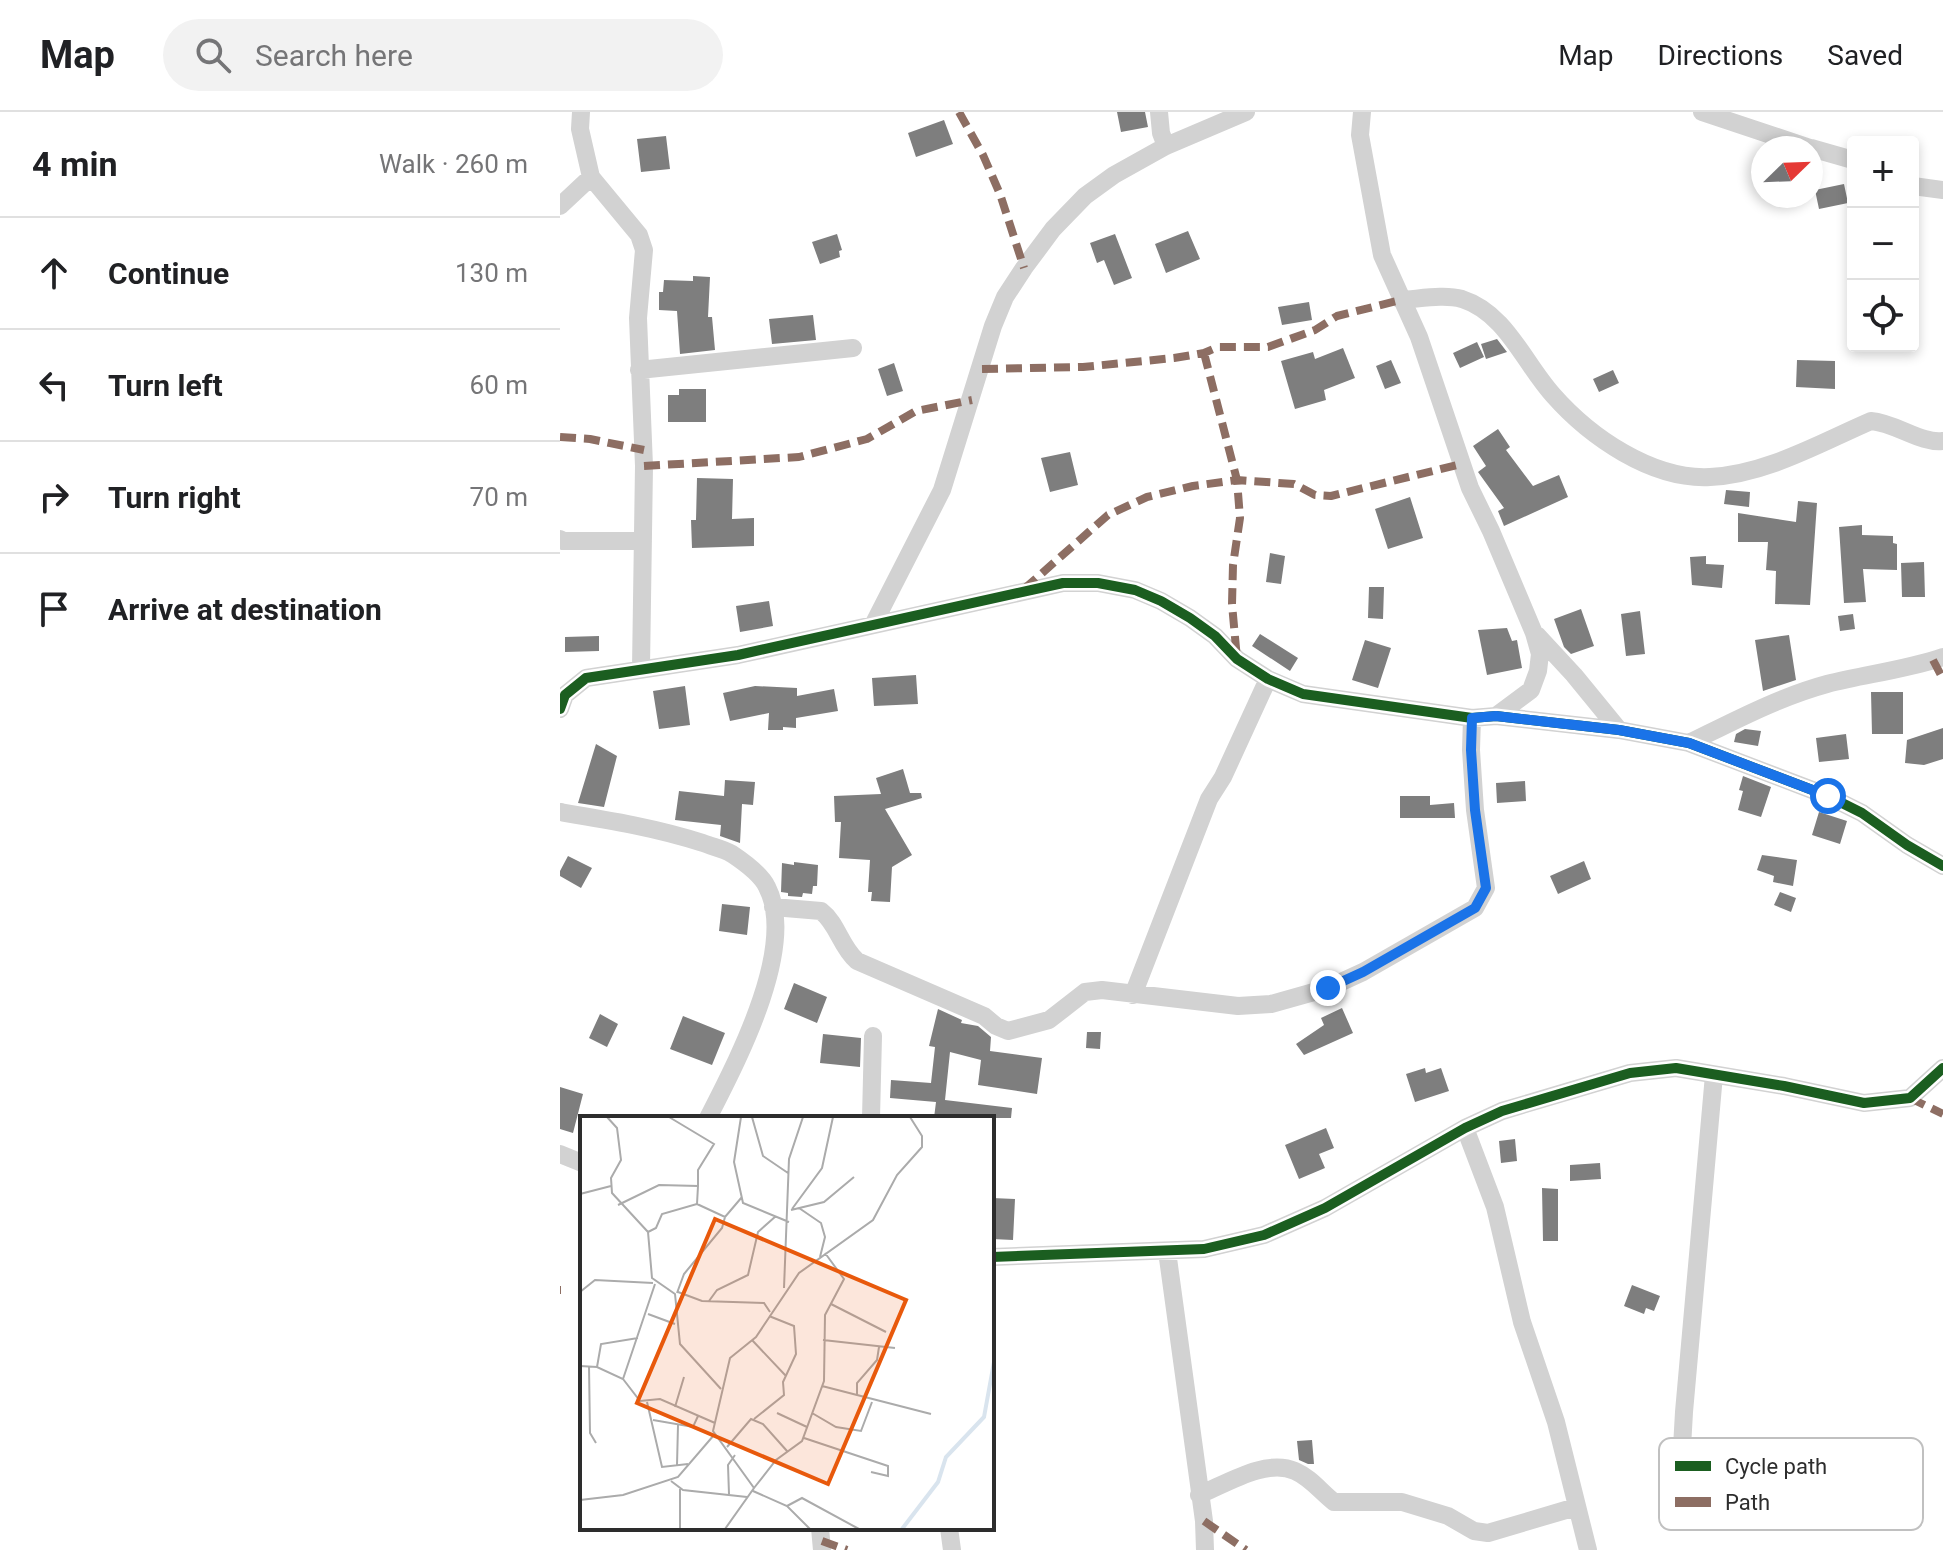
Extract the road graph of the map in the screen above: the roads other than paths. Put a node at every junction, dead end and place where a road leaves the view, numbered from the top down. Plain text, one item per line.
1 (581, 112) edge
2 (1159, 112) edge
3 (1246, 112) edge
4 (1362, 112) edge
5 (1702, 112) edge
6 (1774, 136) edge
7 (1166, 146) junction
8 (1823, 152) edge
9 (1847, 158) edge
10 (591, 177) junction
11 (1919, 187) edge
12 (1943, 190) edge
13 (560, 206) edge
14 (1401, 300) junction
15 (853, 348) dead end
16 (639, 370) junction
17 (1943, 441) edge
18 (560, 539) edge
19 (643, 541) junction
20 (874, 623) junction
21 (1534, 633) junction
22 (1943, 657) edge
23 (641, 668) junction
24 (1268, 679) junction
25 (562, 699) edge
26 (1496, 716) junction
27 (1472, 718) junction
28 (1619, 730) junction
29 (1689, 743) junction
30 (560, 812) edge
31 (1943, 866) edge
32 (773, 907) junction
33 (1133, 995) junction
34 (873, 1036) dead end
35 (1943, 1068) edge
36 (1714, 1075) junction
37 (709, 1116) edge
38 (871, 1116) edge
39 (1465, 1128) junction
40 (560, 1154) edge
41 (580, 1162) edge
42 (1167, 1251) junction
43 (994, 1257) edge
44 (1683, 1438) edge
45 (1199, 1495) junction
46 (1576, 1507) junction
47 (820, 1530) edge
48 (949, 1530) edge
49 (822, 1550) edge
50 (952, 1550) edge
51 (1205, 1550) edge
52 (1588, 1550) edge

1 - 10 street
2 - 7 street
3 - 7 street
4 - 14 street
5 - 6 street
7 - 20 street
8 - 9 street
10 - 13 street
10 - 16 street
11 - 12 street
14 - 17 street
14 - 21 street
15 - 16 street
16 - 19 street
18 - 19 street
19 - 23 street
20 - 23 street
20 - 24 street
21 - 26 street
21 - 28 street
22 - 29 street
23 - 25 street
24 - 27 street
24 - 33 street
26 - 27 street
26 - 28 street
27 - 33 street
28 - 29 street
29 - 31 street
30 - 32 street
32 - 33 street
32 - 37 street
34 - 38 street
35 - 36 street
36 - 39 street
36 - 44 street
39 - 42 street
39 - 46 street
40 - 41 street
42 - 43 street
42 - 45 street
45 - 46 street
45 - 51 street
46 - 52 street
47 - 49 street
48 - 50 street

